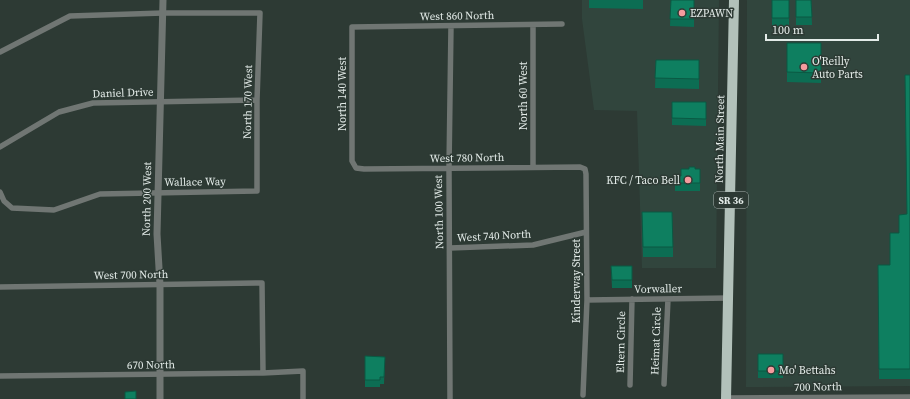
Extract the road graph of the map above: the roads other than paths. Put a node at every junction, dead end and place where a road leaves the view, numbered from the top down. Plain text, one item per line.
1 (163, 0) edge
2 (734, 0) edge
3 (163, 13) junction
4 (533, 24) junction
5 (562, 24) dead end
6 (451, 26) junction
7 (352, 27) joint
8 (0, 52) edge
9 (257, 100) junction
10 (161, 102) junction
11 (0, 147) edge
12 (352, 161) joint
13 (532, 167) junction
14 (449, 168) junction
15 (585, 168) joint
16 (257, 191) joint
17 (0, 192) edge
18 (158, 193) junction
19 (586, 232) junction
20 (450, 248) junction
21 (160, 285) junction
22 (0, 287) edge
23 (729, 298) junction
24 (632, 299) junction
25 (668, 299) junction
26 (587, 300) junction
27 (263, 373) junction
28 (160, 375) junction
29 (0, 376) edge
30 (664, 384) dead end
31 (630, 385) dead end
32 (583, 395) dead end
33 (910, 397) edge
34 (866, 398) edge
35 (160, 399) edge
36 (303, 399) edge
37 (450, 399) edge
38 (726, 399) edge

1 - 3 street, North 200 West
2 - 23 highway, North Main Street / SR 36
3 - 8 street
3 - 9 street, North 170 West
3 - 10 street, North 200 West
4 - 5 street, West 860 North
4 - 6 street, West 860 North
4 - 13 street, North 60 West
6 - 7 street, West 860 North
6 - 14 street, North 100 West
7 - 12 street, North 140 West
9 - 10 street, Daniel Drive
9 - 16 street, North 170 West
10 - 11 street, Daniel Drive
10 - 18 street, North 200 West
12 - 14 street, West 780 North
13 - 14 street, West 780 North
13 - 15 street, West 780 North
14 - 20 street, North 100 West
15 - 19 street, Kinderway Street
16 - 18 street, Wallace Way
17 - 18 street, Wallace Way
18 - 21 street, North 200 West
19 - 20 street, West 740 North
19 - 26 street, Kinderway Street
20 - 37 street, North 100 West
21 - 22 street, West 700 North
21 - 27 street, West 700 North
21 - 28 street, North 200 West
23 - 25 street, Vorwaller
23 - 38 highway, North Main Street / SR 36
24 - 25 street, Vorwaller
24 - 26 street, Vorwaller
24 - 31 street, Eltern Circle
25 - 30 street, Heimat Circle
26 - 32 street, Kinderway Street
27 - 28 street, 670 North
27 - 36 street, 670 North
28 - 29 street, 670 North
28 - 35 street, North 200 West
33 - 34 street, 700 North
34 - 38 street, 700 North

